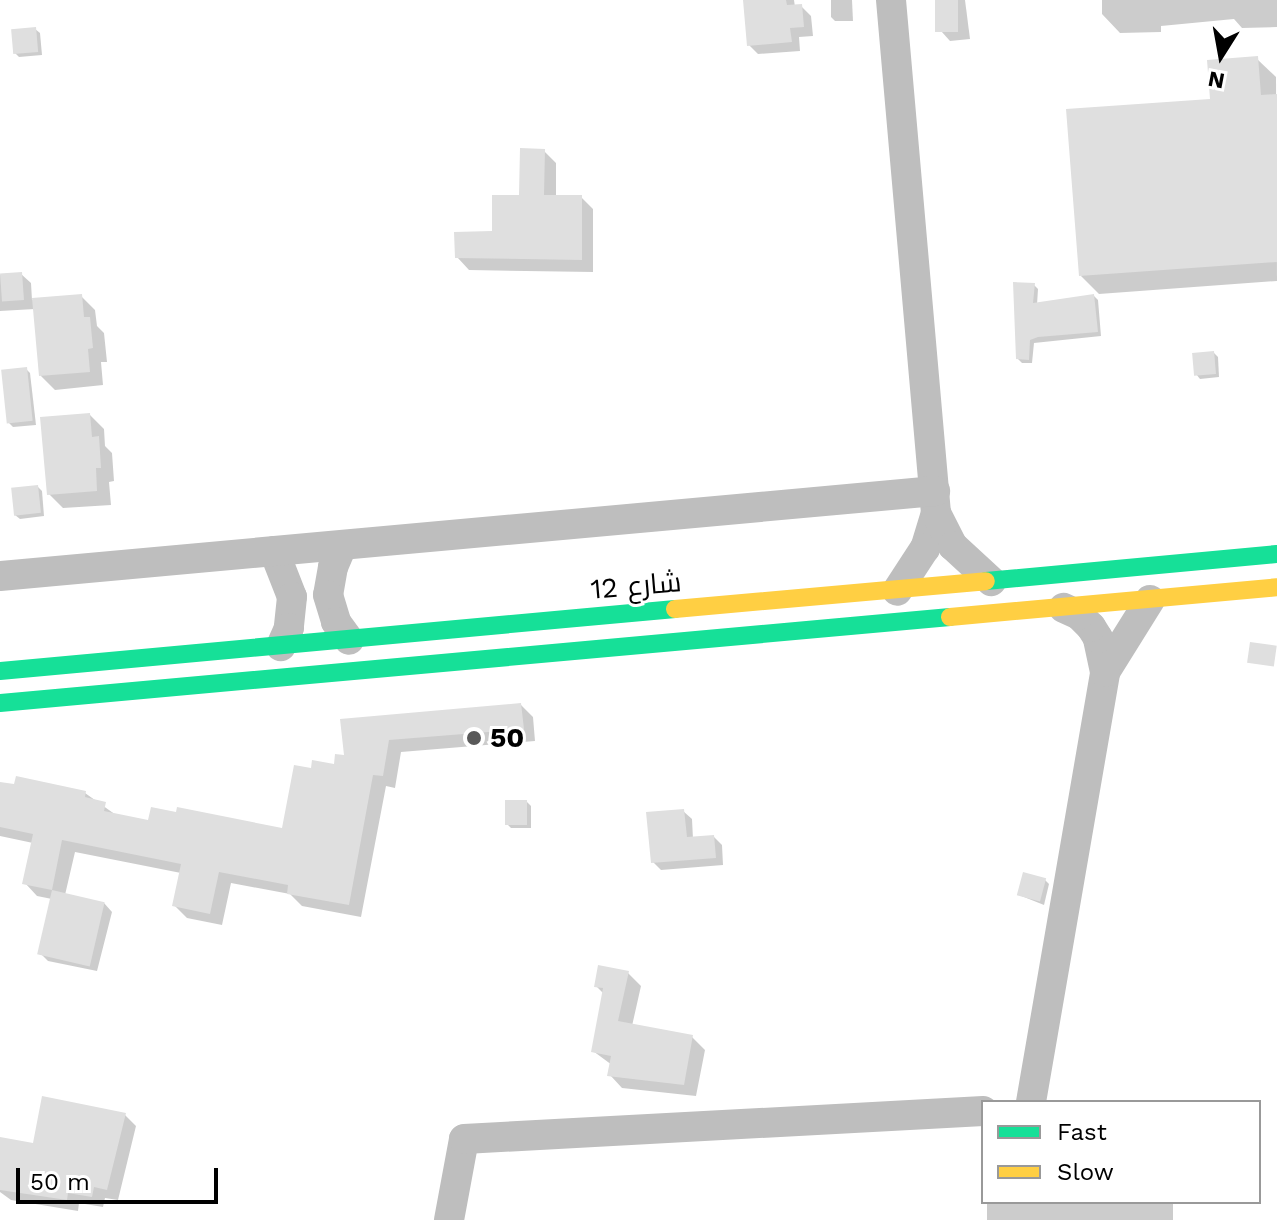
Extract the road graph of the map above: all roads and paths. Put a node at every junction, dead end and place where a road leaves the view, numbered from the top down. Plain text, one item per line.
1 (891, 0) edge
2 (935, 502) junction
3 (342, 546) junction
4 (274, 551) junction
5 (1277, 554) edge
6 (0, 576) edge
7 (991, 581) junction
8 (945, 586) junction
9 (1277, 587) edge
10 (897, 591) junction
11 (1150, 600) junction
12 (1064, 608) junction
13 (949, 619) junction
14 (349, 640) junction
15 (281, 646) junction
16 (0, 671) edge
17 (1105, 672) junction
18 (0, 703) edge
19 (1031, 1100) edge
20 (981, 1111) edge
21 (449, 1220) edge

1 - 2 street
2 - 3 street
2 - 7 street
2 - 10 street
3 - 4 street
3 - 14 street
4 - 6 street
4 - 15 street
5 - 7 street, شارع 12
7 - 8 street, شارع 12
8 - 10 street, شارع 12
8 - 13 street
9 - 11 street
10 - 14 street, شارع 12
11 - 12 street
11 - 17 street
12 - 13 street
12 - 17 street
13 - 18 street
14 - 15 street, شارع 12
15 - 16 street, شارع 12
17 - 19 street
20 - 21 street

